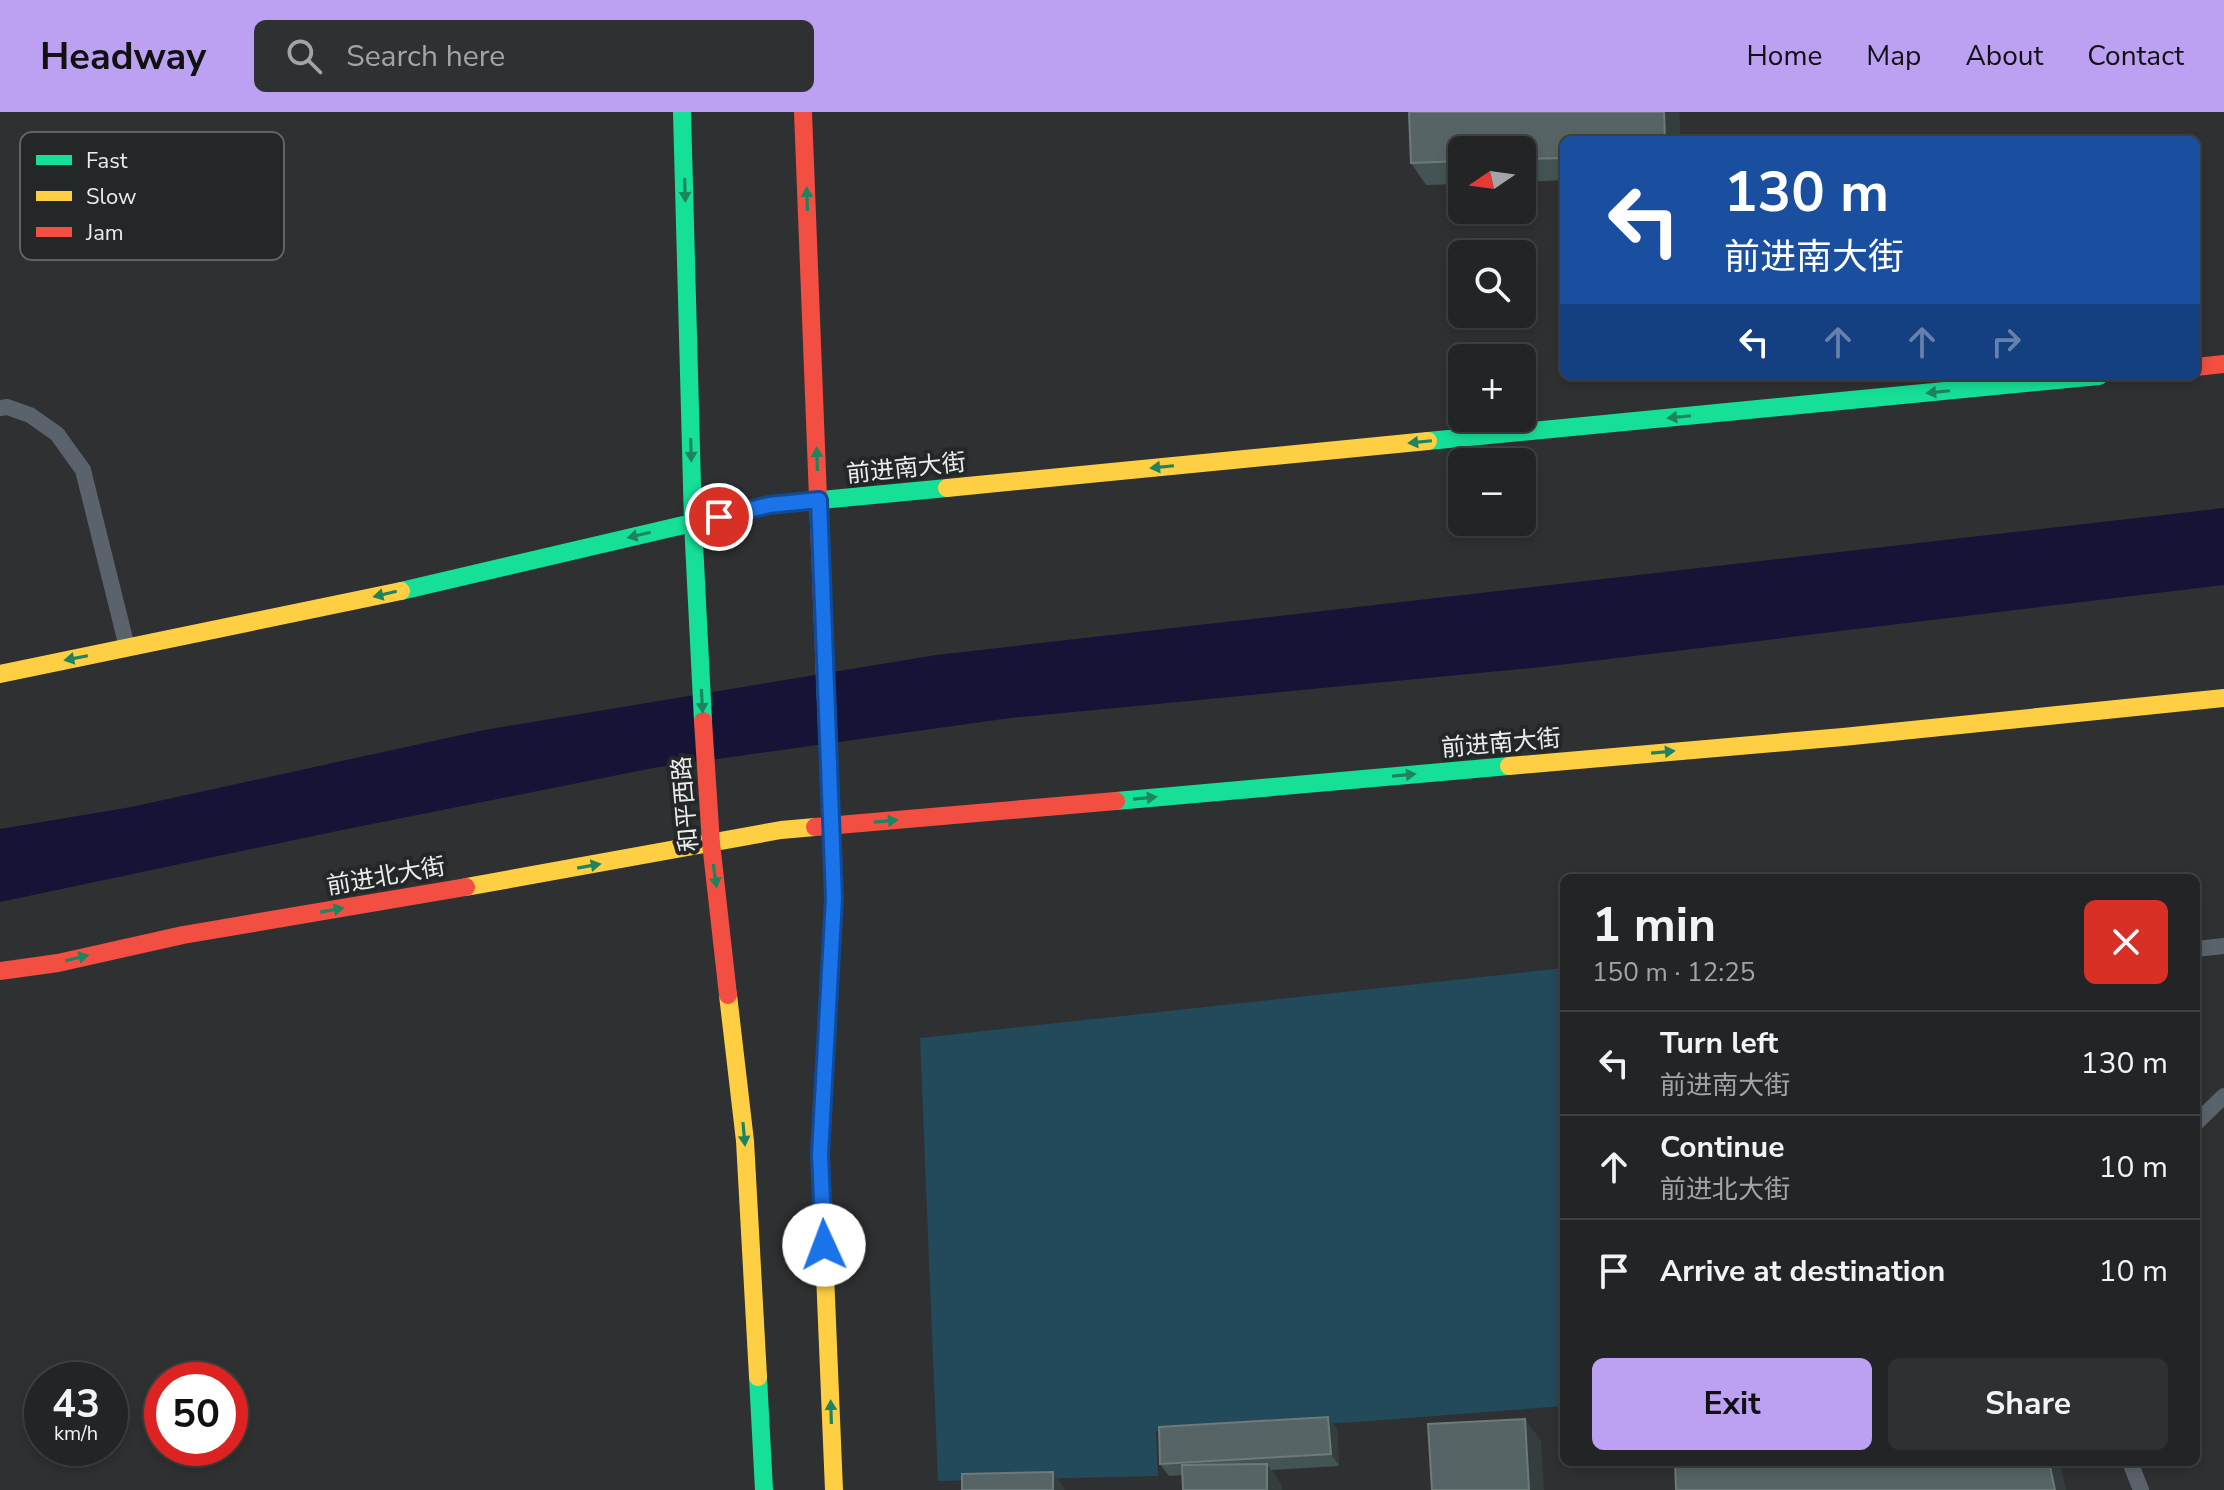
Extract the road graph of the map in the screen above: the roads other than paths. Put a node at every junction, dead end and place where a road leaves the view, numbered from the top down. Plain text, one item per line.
1 (682, 112) edge
2 (803, 112) edge
3 (2224, 364) edge
4 (2200, 367) edge
5 (2058, 380) edge
6 (0, 408) edge
7 (819, 500) junction
8 (693, 523) junction
9 (127, 648) junction
10 (0, 674) edge
11 (2224, 698) edge
12 (831, 826) junction
13 (781, 830) joint
14 (711, 843) junction
15 (2224, 946) edge
16 (2200, 949) edge
17 (0, 971) edge
18 (2224, 1096) edge
19 (2200, 1119) edge
20 (2132, 1466) edge
21 (764, 1490) edge
22 (834, 1490) edge
23 (2141, 1490) edge

1 -> 8 main road, 和平西路
7 -> 2 main road
3 - 4 main road
5 -> 7 main road, 前进南大街
6 - 9 lane
7 - 8 main road, 前进南大街
7 - 12 main road
8 -> 9 main road
8 -> 14 main road, 和平西路
9 -> 10 main road
12 -> 11 main road, 前进南大街
12 - 13 main road, 前进南大街
22 -> 12 main road
13 - 14 main road, 前进北大街
17 -> 14 main road, 前进北大街
14 -> 21 main road, 和平西路
15 - 16 lane
18 - 19 lane
20 - 23 lane

